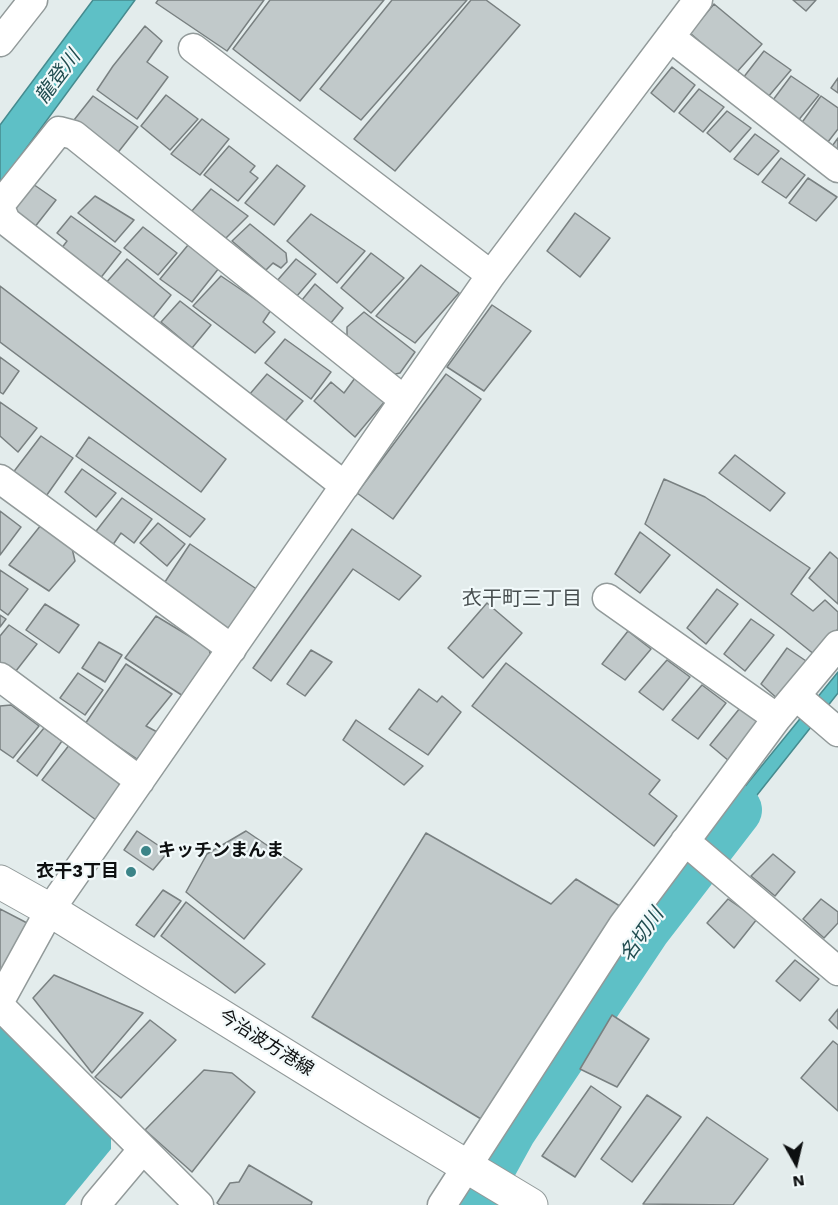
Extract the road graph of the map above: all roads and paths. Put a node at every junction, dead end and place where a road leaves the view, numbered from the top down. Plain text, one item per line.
1 (33, 0) edge
2 (698, 0) edge
3 (670, 37) junction
4 (0, 42) edge
5 (193, 48) dead end
6 (838, 168) edge
7 (0, 206) edge
8 (491, 275) junction
9 (404, 400) junction
10 (0, 479) edge
11 (345, 486) junction
12 (607, 598) dead end
13 (838, 645) edge
14 (232, 649) junction
15 (0, 677) edge
16 (796, 696) junction
17 (777, 718) junction
18 (838, 732) edge
19 (140, 781) junction
20 (685, 841) junction
21 (0, 882) edge
22 (50, 910) junction
23 (838, 971) edge
24 (0, 1001) edge
25 (0, 1006) edge
26 (143, 1149) junction
27 (467, 1166) junction
28 (96, 1205) edge
29 (199, 1205) edge
30 (442, 1205) edge
31 (531, 1205) edge

1 - 4 street
2 - 3 street
3 - 6 street
3 - 8 street
5 - 8 street
7 - 9 street
7 - 11 street
8 - 9 street
9 - 11 street
10 - 14 street
11 - 14 street
12 - 17 street
13 - 16 street
14 - 19 street
15 - 19 street
16 - 17 street
16 - 18 street
17 - 20 street
19 - 22 street
20 - 23 street
20 - 27 street
21 - 22 main road, 今治波方港線
22 - 24 street
22 - 27 main road, 今治波方港線
25 - 26 street
26 - 28 street
26 - 29 street
27 - 30 street
27 - 31 main road, 今治波方港線

